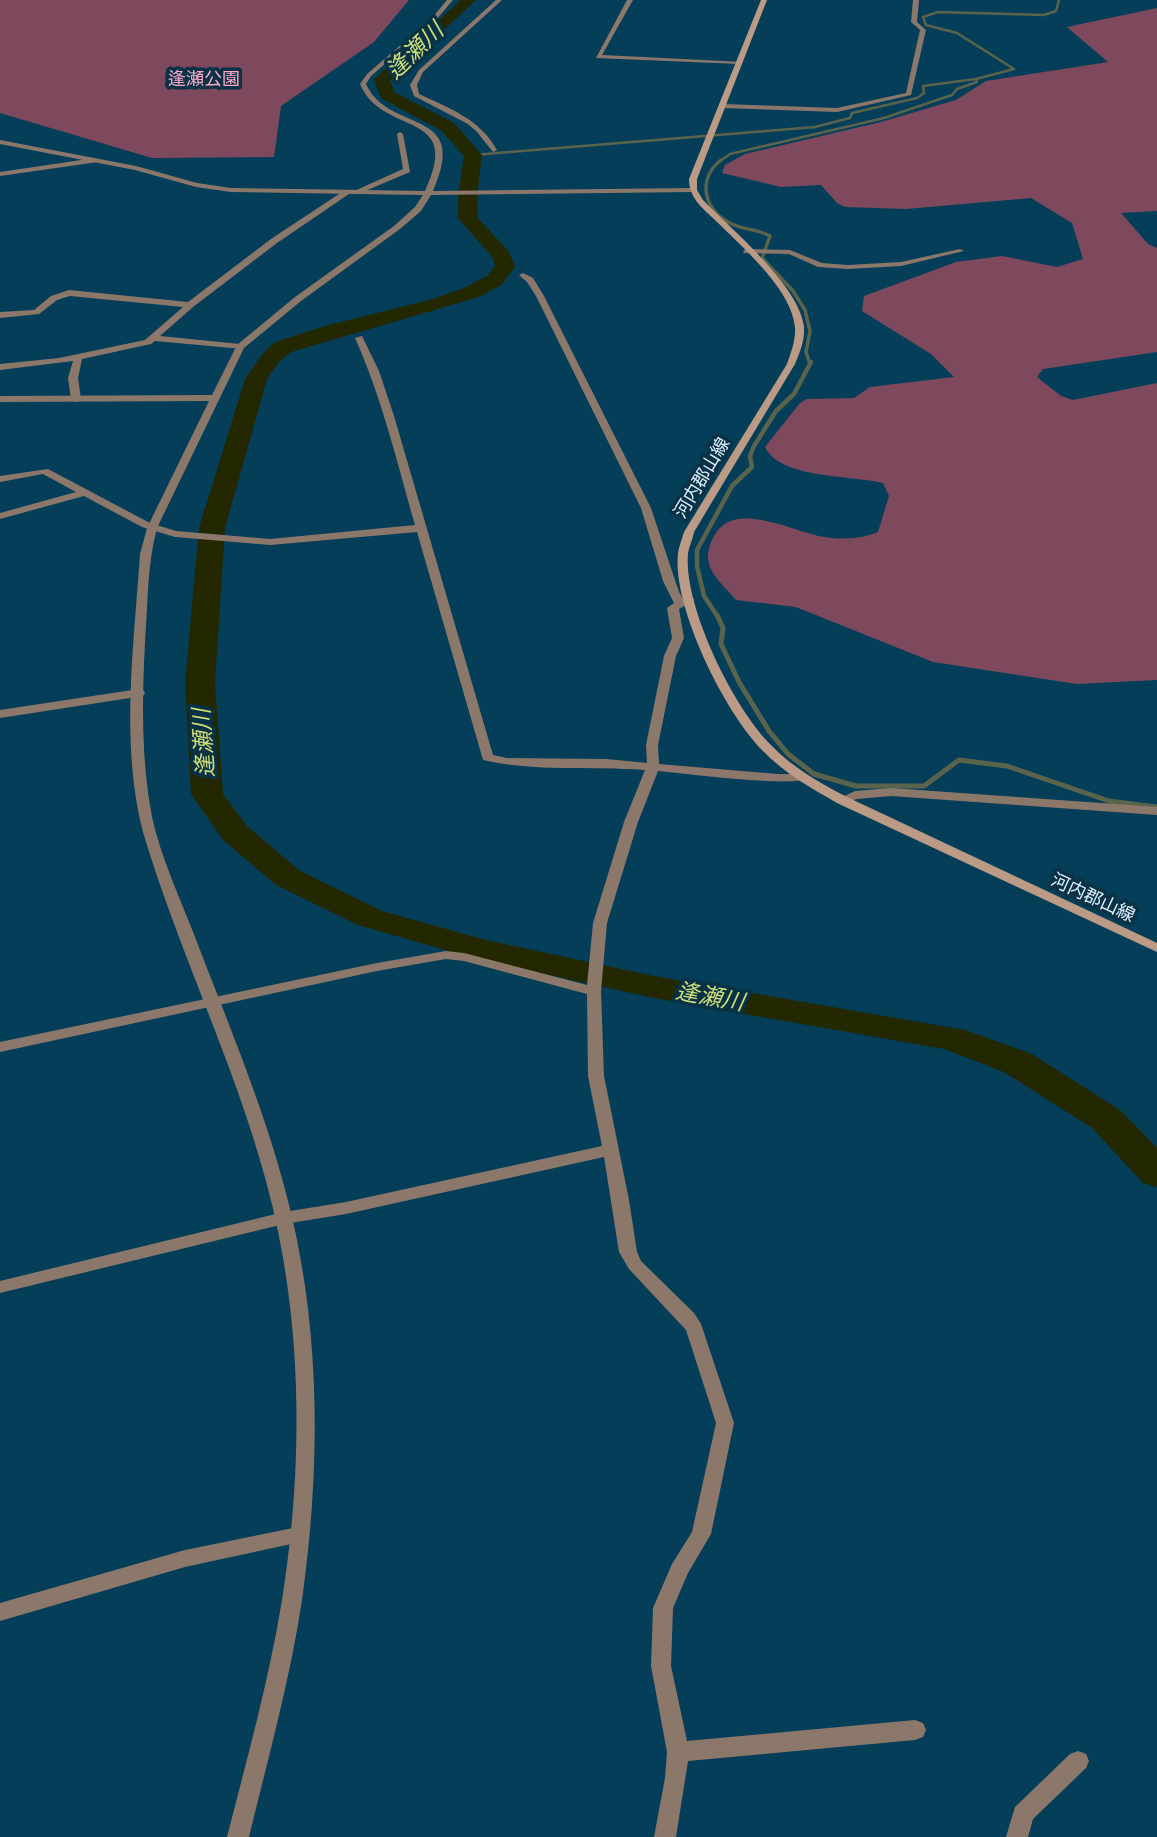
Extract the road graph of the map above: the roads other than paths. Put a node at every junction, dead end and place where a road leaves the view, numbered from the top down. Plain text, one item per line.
1 (450, 0) edge
2 (499, 0) edge
3 (630, 0) edge
4 (764, 0) edge
5 (916, 0) edge
6 (740, 62) junction
7 (723, 106) junction
8 (400, 134) dead end
9 (0, 142) edge
10 (493, 150) dead end
11 (95, 160) junction
12 (0, 174) edge
13 (692, 190) junction
14 (351, 192) junction
15 (434, 193) junction
16 (747, 251) junction
17 (960, 251) dead end
18 (523, 275) dead end
19 (190, 305) junction
20 (0, 315) edge
21 (155, 338) junction
22 (359, 338) dead end
23 (240, 347) junction
24 (78, 358) junction
25 (0, 367) edge
26 (213, 398) junction
27 (0, 399) edge
28 (76, 399) junction
29 (0, 479) edge
30 (86, 492) junction
31 (0, 516) edge
32 (152, 528) junction
33 (421, 528) junction
34 (685, 602) junction
35 (139, 694) junction
36 (0, 714) edge
37 (653, 767) junction
38 (802, 778) junction
39 (842, 800) junction
40 (1157, 811) edge
41 (1157, 948) edge
42 (594, 991) junction
43 (212, 1003) junction
44 (0, 1047) edge
45 (610, 1150) junction
46 (284, 1218) junction
47 (0, 1287) edge
48 (298, 1535) junction
49 (0, 1612) edge
50 (915, 1730) dead end
51 (678, 1752) junction
52 (1078, 1761) dead end
53 (238, 1837) edge
54 (665, 1837) edge
55 (1017, 1837) edge

1 - 15 street
2 - 10 street
3 - 6 street
4 - 6 main road
5 - 7 street
6 - 7 main road
7 - 13 main road
8 - 14 street
9 - 11 street
11 - 12 street
11 - 14 street
13 - 15 street
13 - 16 main road, 河内郡山線
14 - 15 street
14 - 19 street
15 - 23 street
16 - 17 street
16 - 34 main road, 河内郡山線
18 - 34 street
19 - 20 street
19 - 21 street
21 - 23 street
21 - 24 street
22 - 33 street
23 - 26 street
24 - 25 street
24 - 28 street
26 - 28 street
26 - 32 street
27 - 28 street
29 - 30 street
30 - 31 street
30 - 32 street
32 - 33 street
32 - 35 street
33 - 37 street
34 - 37 street
34 - 38 main road, 河内郡山線
35 - 36 street
35 - 43 street
37 - 38 street
37 - 42 street
38 - 39 main road, 河内郡山線
39 - 40 street
39 - 41 main road, 河内郡山線
42 - 43 street
42 - 45 street
43 - 44 street
43 - 46 street
45 - 46 street
45 - 51 street
46 - 47 street
46 - 48 street
48 - 49 street
48 - 53 street
50 - 51 street
51 - 54 street
52 - 55 street

